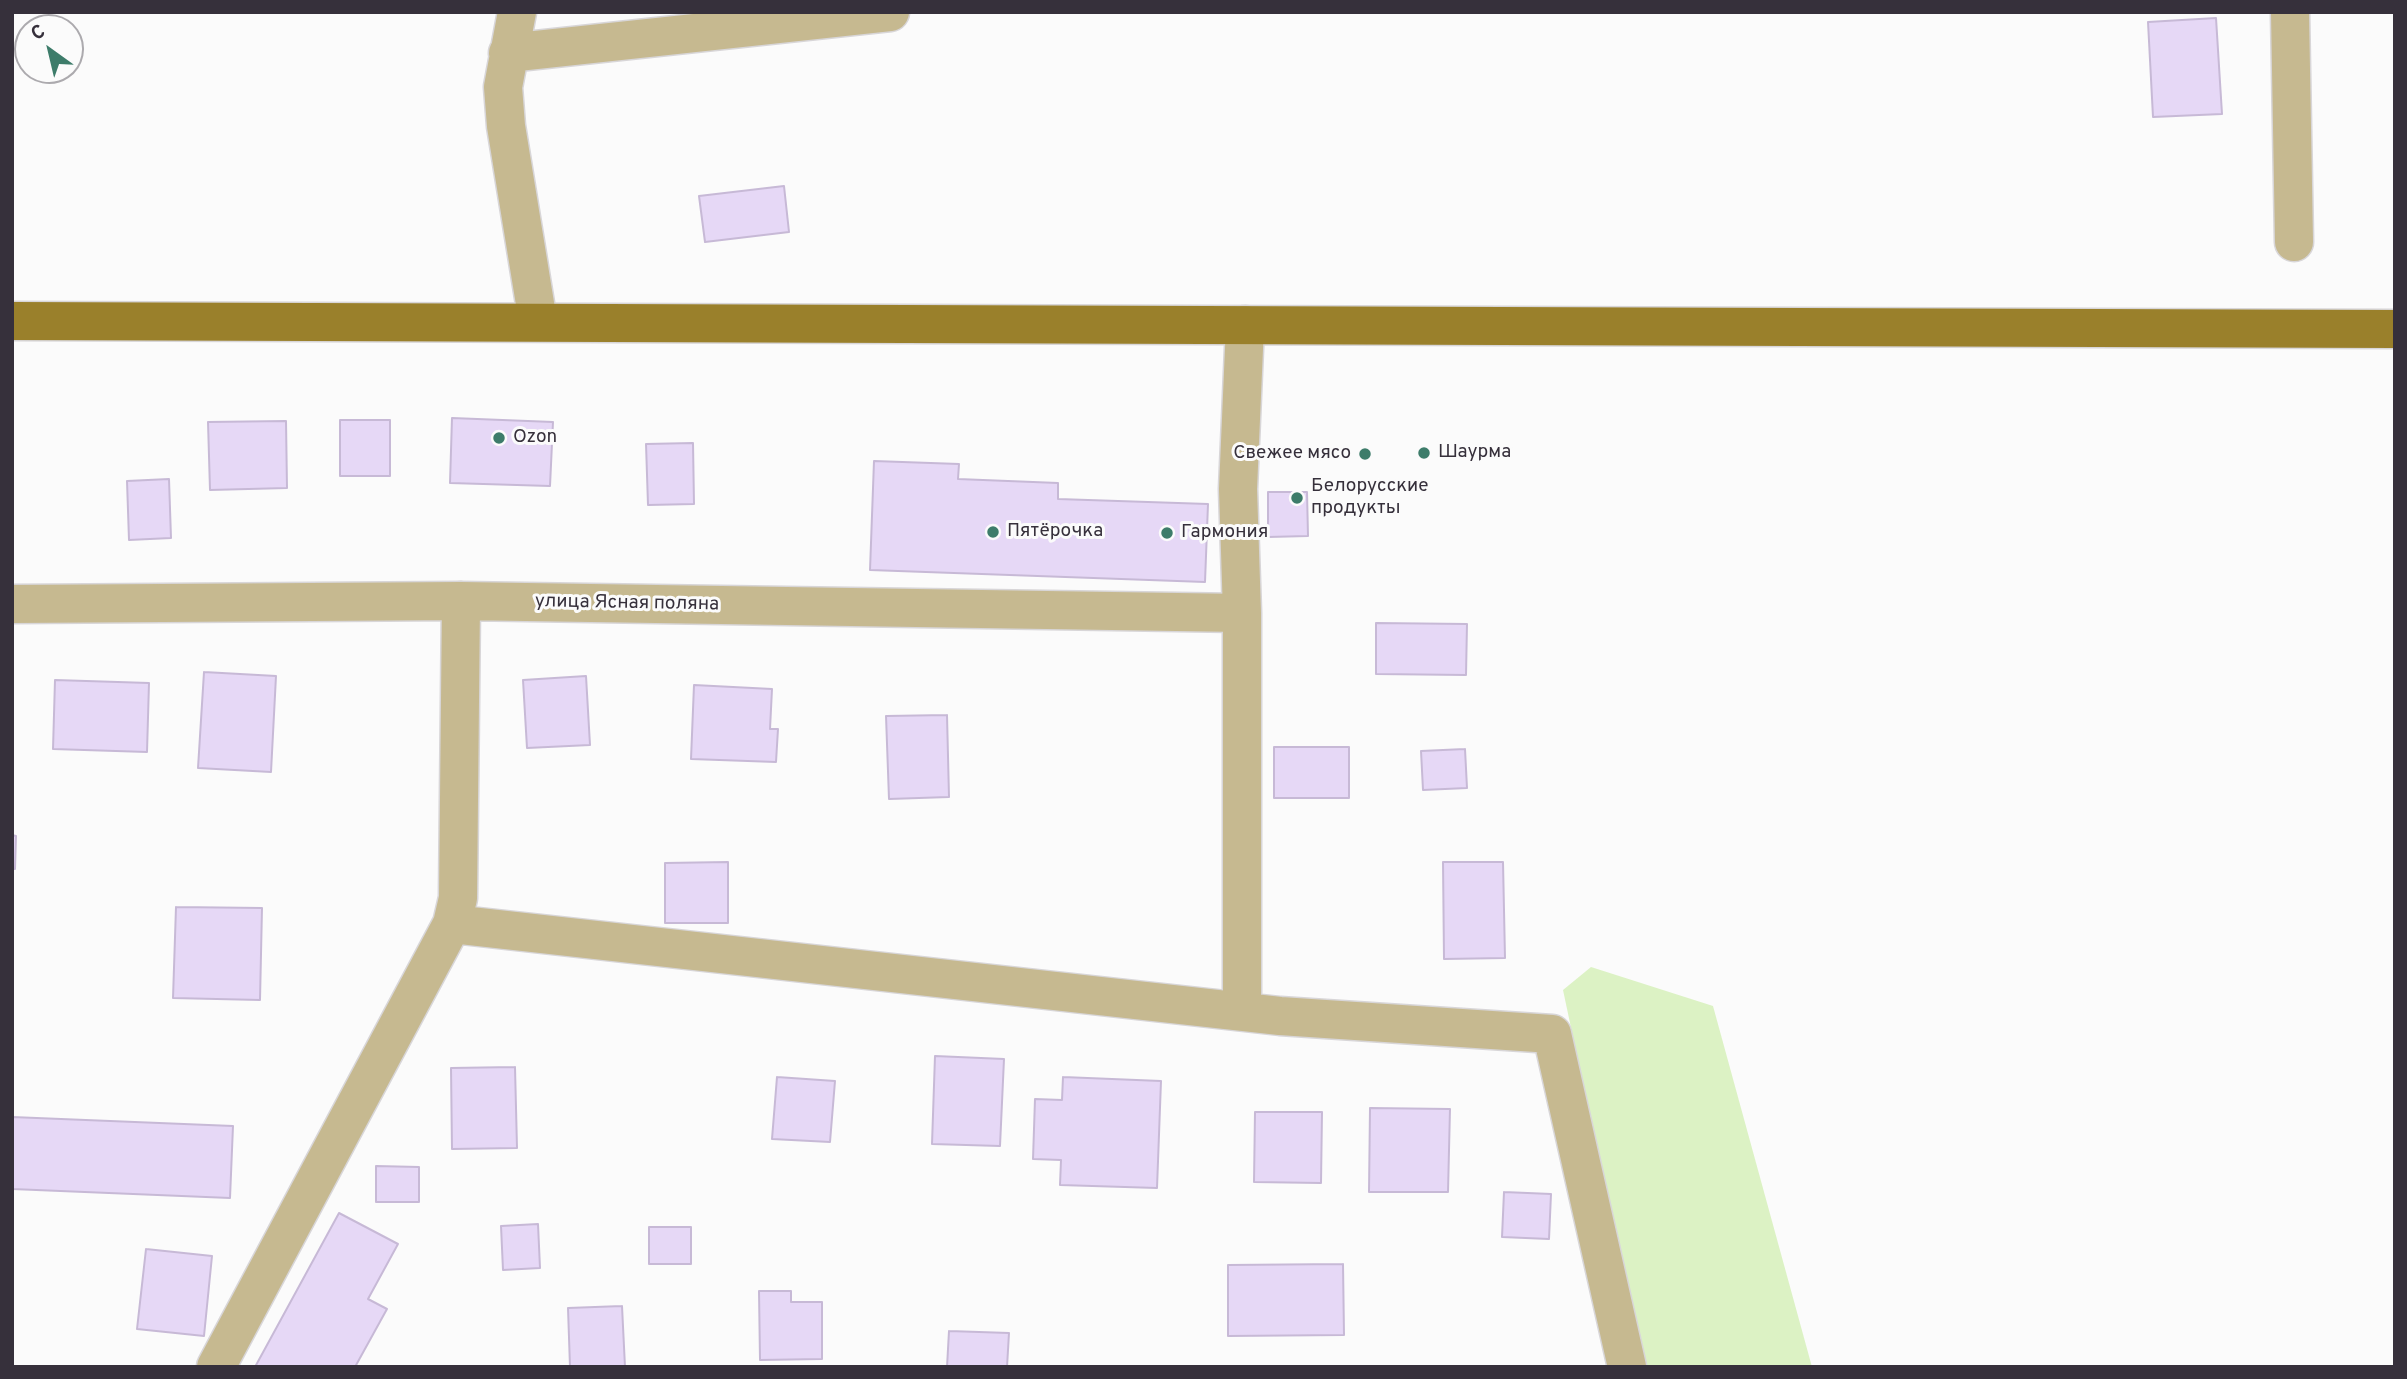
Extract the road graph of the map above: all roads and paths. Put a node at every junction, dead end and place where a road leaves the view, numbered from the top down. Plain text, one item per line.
1 (517, 12) edge
2 (890, 12) edge
3 (2290, 12) edge
4 (508, 53) junction
5 (2294, 242) dead end
6 (12, 321) edge
7 (538, 322) junction
8 (1245, 325) junction
9 (2395, 329) edge
10 (461, 601) junction
11 (12, 604) edge
12 (1242, 613) junction
13 (452, 924) junction
14 (1242, 1011) junction
15 (216, 1367) edge
16 (1627, 1367) edge

1 - 4 lane
2 - 4 lane
3 - 5 lane
4 - 7 lane
6 - 7 main road
7 - 8 main road
8 - 9 main road
8 - 12 lane
10 - 11 lane, улица Ясная поляна
10 - 12 lane, улица Ясная поляна
10 - 13 lane
12 - 14 lane
13 - 14 lane
13 - 15 lane
14 - 16 lane

